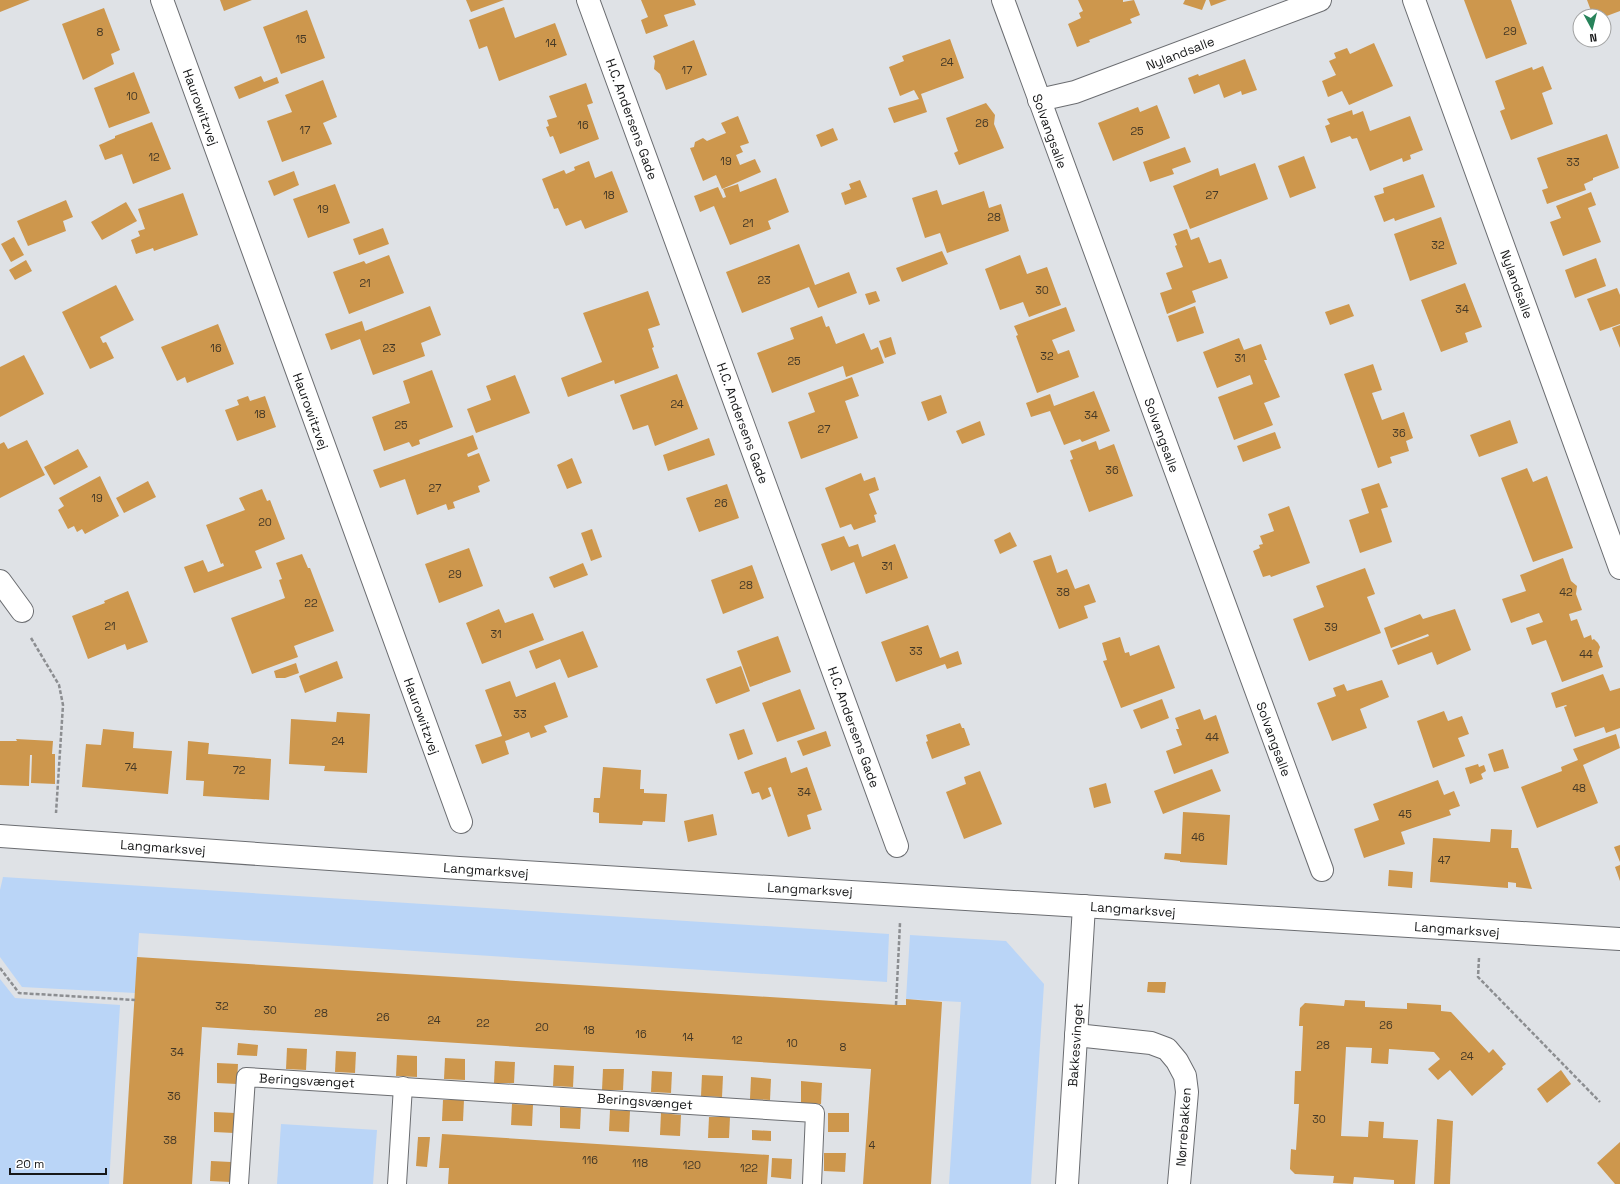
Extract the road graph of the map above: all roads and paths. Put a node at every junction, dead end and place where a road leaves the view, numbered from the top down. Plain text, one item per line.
1 (162, 0) edge
2 (588, 0) edge
3 (1003, 0) edge
4 (1320, 0) edge
5 (1414, 0) edge
6 (1039, 100) junction
7 (1620, 568) edge
8 (0, 581) edge
9 (22, 611) joint
10 (461, 822) dead end
11 (0, 836) edge
12 (54, 839) junction
13 (897, 846) dead end
14 (1322, 870) dead end
15 (902, 894) junction
16 (1084, 906) junction
17 (1480, 931) junction
18 (1620, 940) edge
19 (0, 968) edge
20 (135, 1000) dead end
21 (896, 1005) dead end
22 (1076, 1035) junction
23 (403, 1086) junction
24 (1600, 1102) dead end
25 (239, 1184) edge
26 (397, 1184) edge
27 (812, 1184) edge
28 (1067, 1184) edge
29 (1179, 1184) edge

1 - 10 street, Haurowitzvej
2 - 13 street, H.C. Andersens Gade
3 - 6 street, Solvangsalle
4 - 6 street, Nylandsalle
5 - 7 street, Nylandsalle
6 - 14 street, Solvangsalle
8 - 9 street
9 - 12 path
11 - 12 street, Langmarksvej
12 - 15 street, Langmarksvej
15 - 16 street, Langmarksvej
15 - 21 path
16 - 17 street, Langmarksvej
16 - 22 street, Bakkesvinget
17 - 18 street, Langmarksvej
17 - 24 path
19 - 20 path
22 - 28 street, Bakkesvinget
22 - 29 street, Nørrebakken
23 - 25 lane, Beringsvænget
23 - 26 lane
23 - 27 lane, Beringsvænget

